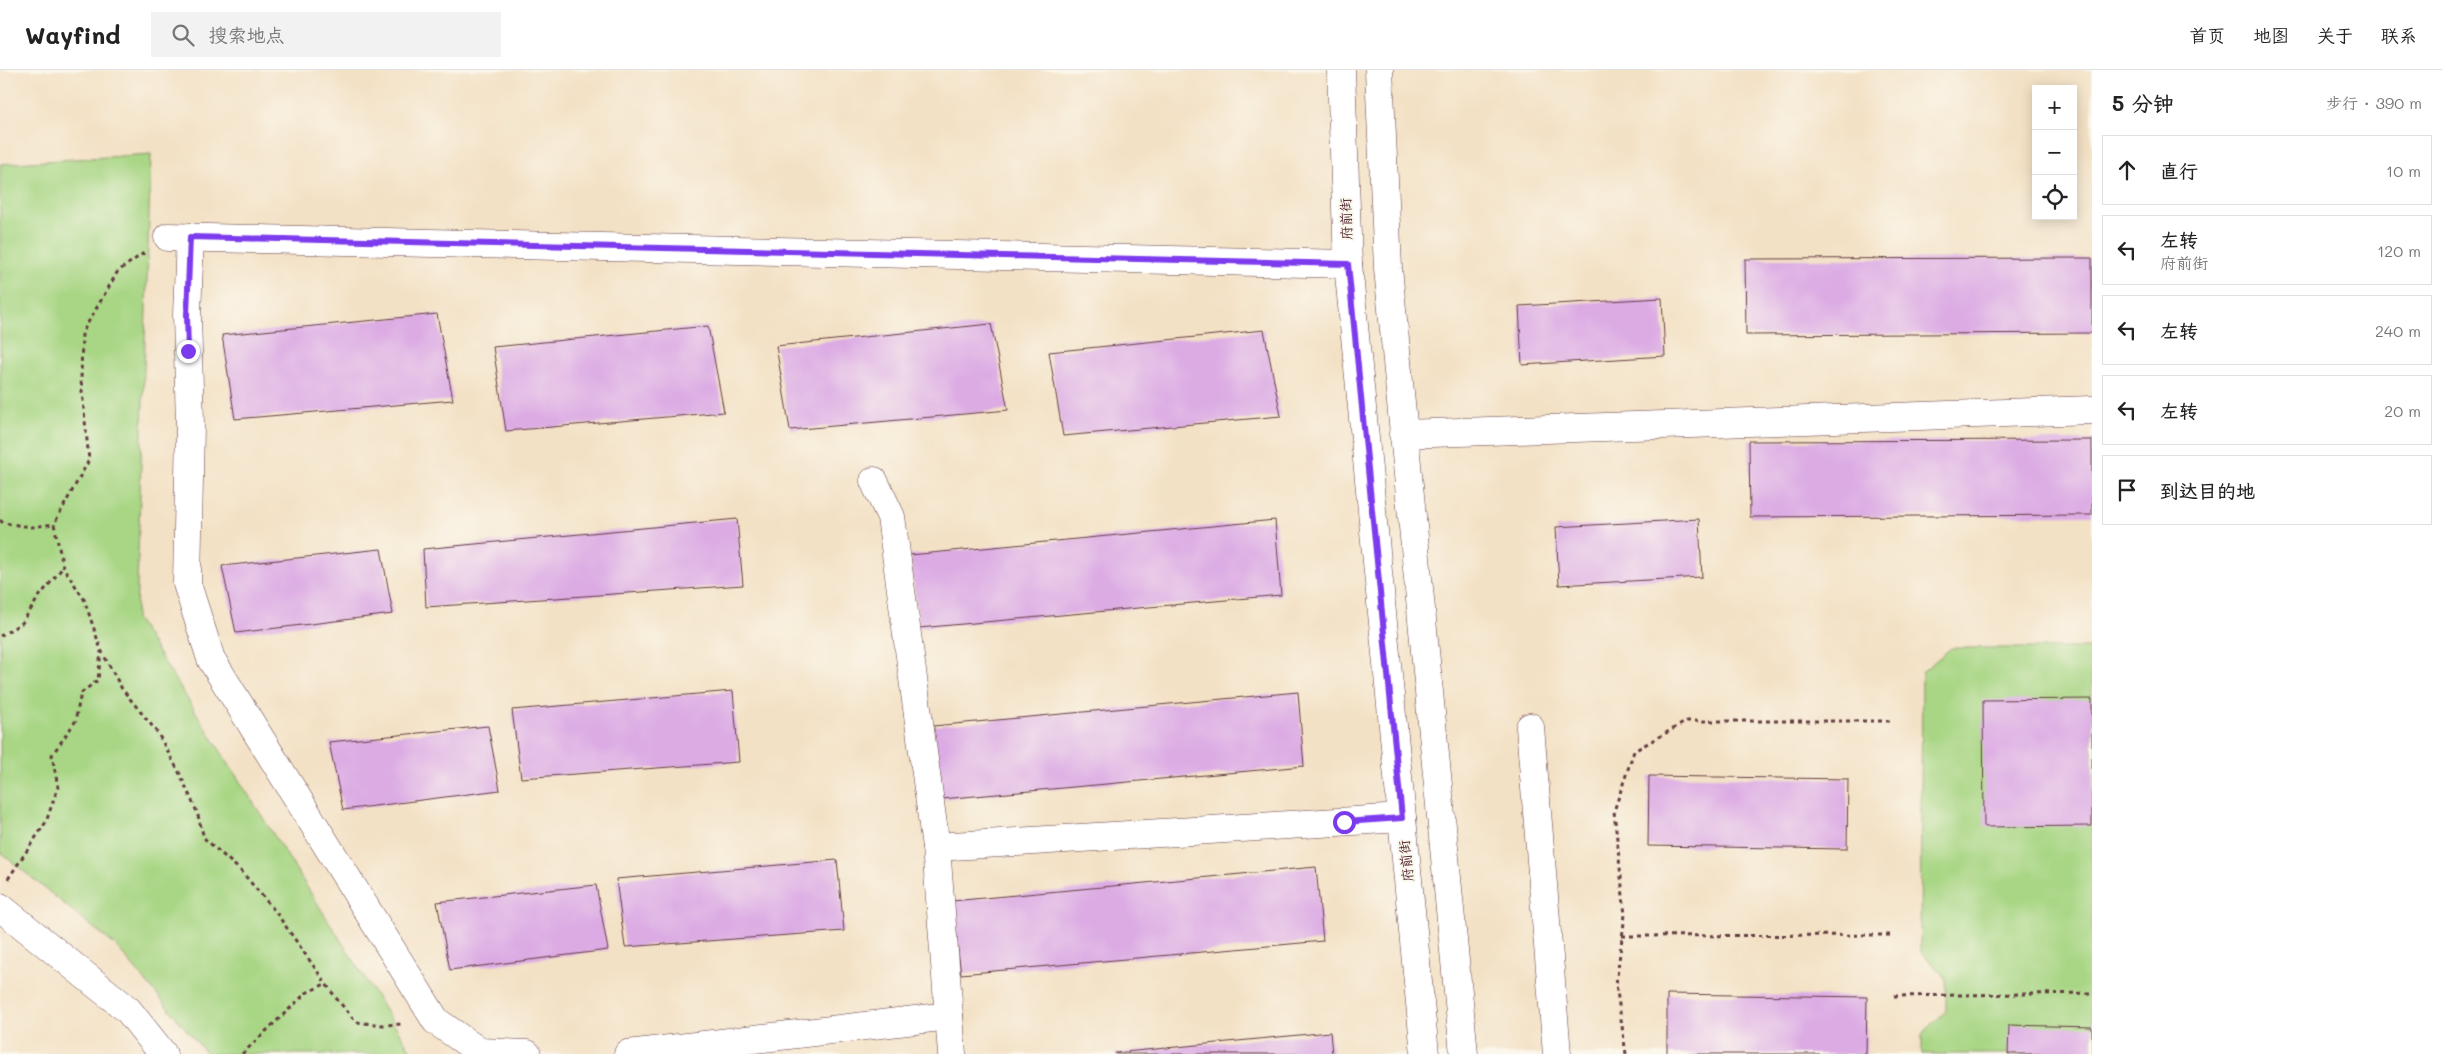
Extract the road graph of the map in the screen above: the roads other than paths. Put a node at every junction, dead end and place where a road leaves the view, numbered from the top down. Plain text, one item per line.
1 (1341, 70) edge
2 (1379, 70) edge
3 (1348, 264) junction
4 (2092, 410) edge
5 (1403, 434) junction
6 (874, 481) dead end
7 (1530, 727) dead end
8 (1402, 818) junction
9 (936, 846) junction
10 (3, 895) edge
11 (949, 1016) junction
12 (163, 1054) edge
13 (527, 1054) edge
14 (628, 1054) edge
15 (952, 1054) edge
16 (1425, 1054) edge
17 (1464, 1054) edge
18 (1557, 1054) edge

1 - 3 street, 府前街
2 - 5 street
3 - 8 street, 府前街
3 - 13 street
4 - 5 street
5 - 17 street
6 - 9 street
7 - 18 street
8 - 9 street
8 - 16 street, 府前街
9 - 11 street
10 - 12 street
11 - 14 street
11 - 15 street

